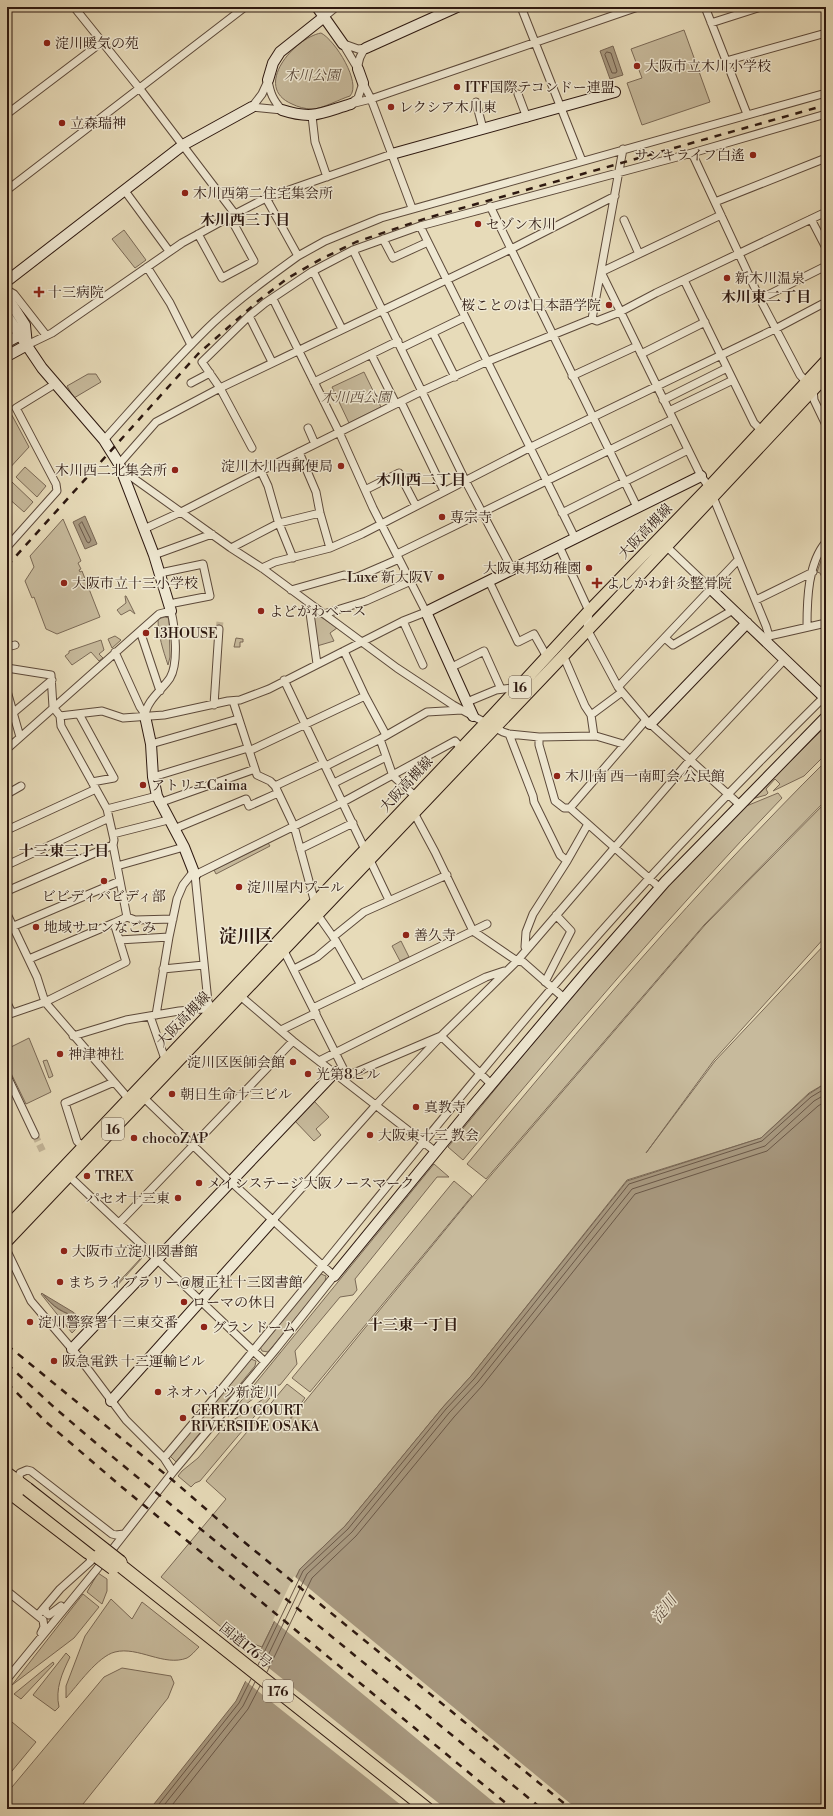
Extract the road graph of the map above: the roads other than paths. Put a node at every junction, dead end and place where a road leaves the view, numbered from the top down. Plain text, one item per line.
1 (74, 7) edge
2 (245, 7) edge
3 (317, 7) edge
4 (336, 7) edge
5 (457, 7) edge
6 (522, 7) edge
7 (638, 7) edge
8 (705, 7) edge
9 (761, 7) edge
10 (324, 17) junction
11 (711, 23) junction
12 (826, 33) edge
13 (102, 42) junction
14 (535, 43) junction
15 (343, 44) junction
16 (366, 48) junction
17 (726, 61) junction
18 (358, 69) junction
19 (268, 80) junction
20 (363, 83) junction
21 (140, 89) junction
22 (615, 92) dead end
23 (826, 93) edge
24 (518, 94) dead end
25 (371, 99) junction
26 (476, 102) dead end
27 (351, 104) junction
28 (252, 107) junction
29 (561, 108) junction
30 (282, 110) junction
31 (7, 114) edge
32 (748, 114) junction
33 (826, 114) edge
34 (312, 116) junction
35 (527, 118) junction
36 (483, 129) junction
37 (183, 145) junction
38 (623, 149) junction
39 (692, 153) junction
40 (392, 154) junction
41 (826, 158) edge
42 (582, 161) junction
43 (620, 171) junction
44 (326, 177) junction
45 (7, 190) edge
46 (124, 191) junction
47 (615, 196) junction
48 (266, 198) junction
49 (715, 202) junction
50 (490, 206) junction
51 (412, 208) junction
52 (826, 212) edge
53 (721, 215) junction
54 (232, 216) junction
55 (811, 219) junction
56 (624, 220) dead end
57 (420, 226) junction
58 (198, 234) junction
59 (383, 239) junction
60 (428, 242) junction
61 (826, 248) edge
62 (511, 249) junction
63 (353, 250) junction
64 (169, 251) junction
65 (739, 253) junction
66 (639, 254) junction
67 (298, 256) junction
68 (826, 266) edge
69 (147, 267) junction
70 (313, 271) junction
71 (601, 272) junction
72 (447, 279) junction
73 (684, 280) junction
74 (7, 281) edge
75 (7, 290) edge
76 (11, 296) edge
77 (273, 299) junction
78 (760, 299) junction
79 (826, 302) edge
80 (382, 309) junction
81 (620, 312) junction
82 (7, 316) edge
83 (249, 316) junction
84 (465, 317) junction
85 (592, 319) junction
86 (705, 322) junction
87 (777, 328) junction
88 (342, 329) junction
89 (433, 333) junction
90 (20, 335) junction
91 (46, 335) junction
92 (552, 335) junction
93 (7, 342) edge
94 (191, 344) junction
95 (27, 345) junction
96 (400, 345) junction
97 (637, 346) junction
98 (298, 350) junction
99 (371, 354) junction
100 (641, 354) junction
101 (721, 354) junction
102 (7, 356) edge
103 (826, 361) edge
104 (272, 362) junction
105 (486, 362) junction
106 (728, 368) junction
107 (210, 373) junction
108 (572, 376) junction
109 (826, 376) edge
110 (455, 377) junction
111 (733, 380) junction
112 (314, 382) junction
113 (55, 384) junction
114 (191, 384) dead end
115 (656, 386) junction
116 (809, 386) junction
117 (220, 388) junction
118 (422, 391) junction
119 (663, 400) junction
120 (398, 403) junction
121 (669, 411) junction
122 (593, 416) junction
123 (673, 419) junction
124 (825, 421) edge
125 (308, 428) dead end
126 (761, 430) junction
127 (339, 432) junction
128 (104, 440) junction
129 (315, 444) junction
130 (252, 448) dead end
131 (529, 448) junction
132 (688, 450) junction
133 (610, 451) junction
134 (299, 452) junction
135 (120, 467) junction
136 (261, 470) junction
137 (701, 476) junction
138 (465, 480) junction
139 (546, 482) junction
140 (626, 482) junction
141 (365, 490) junction
142 (444, 491) junction
143 (710, 493) junction
144 (416, 506) junction
145 (637, 507) junction
146 (181, 512) junction
147 (483, 512) junction
148 (320, 513) junction
149 (562, 513) junction
150 (279, 523) junction
151 (382, 524) junction
152 (144, 529) junction
153 (212, 534) junction
154 (574, 538) junction
155 (826, 542) edge
156 (559, 546) junction
157 (666, 546) junction
158 (7, 547) edge
159 (231, 548) junction
160 (330, 548) junction
161 (154, 555) junction
162 (398, 557) junction
163 (293, 558) junction
164 (738, 560) junction
165 (262, 568) junction
166 (512, 569) junction
167 (813, 572) junction
168 (160, 573) junction
169 (489, 580) junction
170 (411, 581) junction
171 (711, 589) junction
172 (291, 590) junction
173 (756, 600) junction
174 (170, 607) junction
175 (733, 610) junction
176 (589, 611) junction
177 (426, 612) junction
178 (310, 613) dead end
179 (324, 614) junction
180 (403, 621) junction
181 (826, 622) edge
182 (747, 623) junction
183 (807, 626) junction
184 (219, 629) tunnel mouth
185 (588, 629) junction
186 (140, 631) junction
187 (665, 638) junction
188 (768, 639) junction
189 (363, 641) junction
190 (15, 645) dead end
191 (7, 647) edge
192 (344, 651) junction
193 (116, 652) junction
194 (563, 655) junction
195 (547, 657) junction
196 (785, 659) junction
197 (317, 664) junction
198 (423, 664) dead end
199 (452, 667) junction
200 (7, 668) edge
201 (52, 680) junction
202 (284, 680) junction
203 (520, 687) junction
204 (502, 689) junction
205 (620, 690) junction
206 (7, 691) edge
207 (160, 691) junction
208 (365, 696) junction
209 (825, 697) edge
210 (8, 701) edge
211 (233, 701) junction
212 (214, 705) junction
213 (465, 706) junction
214 (53, 707) junction
215 (13, 713) junction
216 (79, 714) junction
217 (145, 715) junction
218 (591, 715) junction
219 (60, 716) junction
220 (473, 716) joint
221 (826, 717) edge
222 (238, 719) junction
223 (648, 722) junction
224 (305, 724) junction
225 (490, 725) junction
226 (509, 734) junction
227 (594, 736) junction
228 (20, 737) junction
229 (383, 737) junction
230 (540, 737) junction
231 (151, 744) junction
232 (623, 744) junction
233 (462, 748) junction
234 (7, 749) edge
235 (248, 749) junction
236 (386, 757) junction
237 (690, 760) junction
238 (325, 764) junction
239 (255, 769) junction
240 (393, 776) junction
241 (153, 777) junction
242 (92, 782) junction
243 (334, 783) junction
244 (22, 786) dead end
245 (275, 786) junction
246 (96, 789) junction
247 (278, 793) junction
248 (7, 794) edge
249 (727, 794) junction
250 (415, 796) junction
251 (158, 799) junction
252 (343, 802) junction
253 (740, 805) junction
254 (570, 808) junction
255 (107, 809) junction
256 (413, 811) junction
257 (109, 818) junction
258 (168, 820) junction
259 (353, 823) junction
260 (588, 824) junction
261 (294, 826) junction
262 (174, 829) junction
263 (7, 830) edge
264 (113, 834) junction
265 (113, 845) junction
266 (184, 847) junction
267 (300, 849) junction
268 (615, 849) junction
269 (368, 854) junction
270 (567, 861) junction
271 (7, 865) edge
272 (117, 866) junction
273 (195, 873) junction
274 (446, 875) junction
275 (648, 878) junction
276 (120, 881) junction
277 (660, 888) junction
278 (7, 891) edge
279 (390, 900) junction
280 (316, 908) junction
281 (7, 914) edge
282 (556, 915) junction
283 (127, 917) junction
284 (173, 919) junction
285 (114, 923) junction
286 (487, 924) dead end
287 (14, 926) junction
288 (473, 931) junction
289 (169, 937) junction
290 (334, 939) junction
291 (119, 940) junction
292 (284, 949) junction
293 (527, 949) junction
294 (29, 959) junction
295 (517, 961) junction
296 (204, 965) junction
297 (163, 969) junction
298 (294, 969) junction
299 (507, 970) junction
300 (545, 982) junction
301 (361, 985) junction
302 (552, 988) junction
303 (236, 991) junction
304 (564, 998) junction
305 (45, 1002) junction
306 (7, 1003) edge
307 (315, 1010) junction
308 (10, 1014) edge
309 (215, 1014) junction
310 (153, 1016) junction
311 (281, 1030) junction
312 (73, 1036) junction
313 (440, 1036) junction
314 (293, 1041) junction
315 (335, 1052) junction
316 (165, 1059) junction
317 (319, 1061) junction
318 (335, 1072) junction
319 (480, 1074) junction
320 (7, 1076) edge
321 (345, 1078) junction
322 (114, 1082) junction
323 (491, 1084) junction
324 (143, 1097) junction
325 (128, 1098) junction
326 (376, 1105) junction
327 (35, 1135) tunnel mouth
328 (423, 1142) junction
329 (80, 1144) junction
330 (193, 1146) junction
331 (436, 1152) junction
332 (68, 1176) junction
333 (230, 1181) junction
334 (273, 1220) junction
335 (119, 1223) junction
336 (7, 1227) edge
337 (7, 1240) edge
338 (7, 1251) edge
339 (156, 1259) junction
340 (322, 1267) junction
341 (334, 1276) junction
342 (201, 1301) junction
343 (72, 1349) junction
344 (254, 1351) junction
345 (265, 1362) junction
346 (110, 1401) junction
347 (164, 1458) junction
348 (173, 1472) junction
349 (7, 1474) edge
350 (24, 1487) junction
351 (7, 1490) edge
352 (124, 1534) junction
353 (93, 1555) junction
354 (121, 1567) junction
355 (80, 1589) junction
356 (7, 1591) edge
357 (45, 1607) junction
358 (38, 1615) junction
359 (39, 1639) junction
360 (7, 1679) edge
361 (427, 1809) edge

1 - 13 street
2 - 21 street
3 - 10 street
4 - 10 street
5 - 16 street
6 - 14 street
7 - 14 street
8 - 11 street
9 - 11 street
10 - 15 street
10 - 19 street
11 - 17 street
12 - 17 street
13 - 21 street
13 - 31 street
14 - 25 street
14 - 29 street
15 - 16 street
15 - 18 street
16 - 18 street
17 - 32 street
18 - 20 street
19 - 28 street
19 - 30 street
20 - 25 street
20 - 27 street
21 - 37 street
21 - 45 street
22 - 29 street
23 - 32 street
24 - 35 street
25 - 27 street
25 - 40 street
26 - 36 street
27 - 34 street
28 - 30 street
28 - 37 street
29 - 35 street
29 - 42 street
30 - 34 street
32 - 38 street
33 - 39 street
34 - 44 street
35 - 36 street
36 - 40 street
37 - 46 street
37 - 54 street
38 - 42 street
38 - 43 street
39 - 43 street
39 - 49 street
40 - 44 street
40 - 51 street
41 - 49 street
42 - 51 street
43 - 47 street
43 - 50 street
44 - 48 street
46 - 64 street
46 - 74 street
47 - 62 street
47 - 71 street
48 - 54 street
48 - 67 street
49 - 53 street
50 - 57 street
50 - 62 street
51 - 67 street
52 - 55 street
53 - 65 street
53 - 66 street
54 - 58 street
54 - 58 street
55 - 61 street
55 - 65 street
56 - 66 street
57 - 59 street
57 - 60 street
58 - 64 street
59 - 60 street
59 - 63 street
60 - 72 street
62 - 72 street
62 - 92 street
63 - 70 street
63 - 80 street
64 - 69 street
65 - 73 street
65 - 78 street
66 - 71 street
67 - 94 street
68 - 78 street
69 - 91 street
69 - 94 street
70 - 77 street
70 - 88 street
71 - 81 street
71 - 85 street
72 - 80 street
72 - 84 street
73 - 81 street
73 - 86 street
75 - 76 street
76 - 91 street
76 - 95 street
77 - 83 street
77 - 98 street
78 - 87 street
79 - 87 street
80 - 88 street
80 - 96 street
81 - 85 street
81 - 97 street
82 - 90 street
83 - 104 street
83 - 107 street
84 - 89 street
84 - 105 street
85 - 92 street
86 - 100 street
86 - 101 street
87 - 101 street
87 - 116 street
88 - 98 street
89 - 96 street
89 - 110 street
90 - 93 street
90 - 95 street
91 - 95 street
92 - 105 street
92 - 108 street
94 - 128 street
95 - 102 street
95 - 113 street
96 - 99 street
96 - 118 street
97 - 100 street
97 - 108 street
98 - 104 street
98 - 112 street
99 - 112 street
99 - 120 street
100 - 115 street
101 - 106 street
101 - 115 street
103 - 116 main road, 大阪高槻線 / 16
104 - 117 street
105 - 110 street
105 - 131 street
106 - 111 street
106 - 119 street
107 - 114 street
107 - 117 street
108 - 122 street
109 - 116 main road, 大阪高槻線 / 16
110 - 118 street
111 - 121 street
111 - 126 street
112 - 127 street
113 - 128 street
113 - 158 street
115 - 119 street
115 - 122 street
116 - 124 street
116 - 126 main road, 大阪高槻線 / 16
116 - 143 main road, 大阪高槻線 / 16
117 - 130 street
117 - 135 street
118 - 120 street
118 - 138 street
119 - 121 street
120 - 127 street
120 - 142 street
121 - 123 street
122 - 131 street
122 - 133 street
123 - 132 street
123 - 133 street
125 - 129 street
126 - 143 main road, 大阪高槻線 / 16
127 - 129 street
127 - 141 street
128 - 135 street
129 - 134 street
131 - 138 street
131 - 139 street
132 - 137 street
132 - 140 street
133 - 139 street
133 - 140 street
134 - 136 street
134 - 148 street
135 - 146 street
135 - 152 street
136 - 146 street
136 - 150 street
137 - 143 street
137 - 145 street
138 - 142 street
138 - 147 street
139 - 147 street
139 - 149 street
140 - 145 street
140 - 149 street
141 - 144 street
141 - 151 street
142 - 144 street
143 - 157 main road, 大阪高槻線 / 16
143 - 164 street
143 - 176 main road, 大阪高槻線 / 16
144 - 151 street
145 - 154 street
146 - 152 street
146 - 153 street
147 - 162 street
147 - 166 street
148 - 150 street
148 - 160 street
149 - 154 street
150 - 159 street
150 - 163 street
151 - 160 street
151 - 162 street
152 - 161 street
153 - 159 street
153 - 161 street
154 - 156 street
155 - 167 street
156 - 166 street
156 - 176 street
157 - 171 street
157 - 185 main road, 大阪高槻線 / 16
159 - 165 street
160 - 163 street
161 - 168 street
162 - 170 street
162 - 172 street
163 - 165 street
164 - 171 street
164 - 173 street
165 - 172 street
166 - 169 street
167 - 173 street
167 - 183 street
168 - 174 street
168 - 174 street
169 - 177 street
169 - 195 street
170 - 177 street
170 - 179 street
171 - 175 street
171 - 187 street
172 - 179 street
173 - 188 street
174 - 186 street
174 - 207 street
175 - 182 street
175 - 187 street
176 - 185 street
176 - 195 main road, 大阪高槻線 / 16
177 - 180 street
177 - 199 street
178 - 197 street
179 - 189 street
180 - 189 street
180 - 198 street
181 - 183 street
182 - 188 street
182 - 223 street
183 - 188 street
184 - 212 street
185 - 194 main road, 大阪高槻線 / 16
185 - 205 street
186 - 193 street
186 - 207 street
187 - 205 street
188 - 196 street
189 - 192 street
189 - 213 street
190 - 191 street
192 - 197 street
192 - 208 street
193 - 214 street
193 - 217 street
194 - 218 street
194 - 225 main road, 大阪高槻線 / 16
195 - 203 main road, 大阪高槻線 / 16
196 - 209 street
196 - 237 street
197 - 202 street
199 - 204 street
199 - 213 street
200 - 201 street
201 - 214 street
201 - 215 street
202 - 211 street
202 - 224 street
203 - 204 street
203 - 225 main road, 大阪高槻線 / 16
204 - 213 street
205 - 218 street
205 - 223 street
206 - 210 street
207 - 217 street
208 - 224 street
208 - 229 street
209 - 249 street
210 - 215 street
211 - 212 street
211 - 222 street
212 - 217 street
213 - 220 street
213 - 229 street
214 - 219 street
214 - 228 street
215 - 228 street
216 - 217 street
216 - 219 street
216 - 242 street
217 - 231 street
218 - 227 street
219 - 242 street
220 - 225 street
221 - 253 street
222 - 231 street
222 - 235 street
223 - 232 street
223 - 237 street
224 - 235 street
224 - 238 street
225 - 226 street
225 - 233 main road, 大阪高槻線 / 16
225 - 256 main road, 大阪高槻線 / 16
226 - 230 street
226 - 270 street
227 - 230 street
227 - 232 street
228 - 234 street
229 - 236 street
229 - 238 street
230 - 254 street
231 - 241 street
232 - 254 street
233 - 240 street
233 - 250 main road, 大阪高槻線 / 16
235 - 239 street
235 - 241 street
236 - 240 street
236 - 243 street
237 - 249 street
237 - 268 street
238 - 243 street
238 - 245 street
239 - 245 street
239 - 251 street
240 - 250 street
240 - 252 street
241 - 251 street
242 - 246 street
243 - 252 street
244 - 248 street
245 - 247 street
246 - 255 street
246 - 263 street
247 - 261 street
247 - 262 street
249 - 253 street
249 - 275 street
250 - 269 main road, 大阪高槻線 / 16
251 - 255 street
251 - 258 street
252 - 259 street
252 - 261 street
253 - 277 street
254 - 260 street
255 - 257 street
256 - 269 main road, 大阪高槻線 / 16
256 - 274 street
257 - 264 street
257 - 271 street
258 - 262 street
258 - 264 street
259 - 267 street
259 - 269 street
260 - 268 street
260 - 270 street
261 - 267 street
261 - 273 street
262 - 266 street
264 - 265 street
265 - 272 street
265 - 278 street
266 - 272 street
266 - 273 street
267 - 280 street
268 - 275 street
268 - 282 street
269 - 279 street
269 - 280 main road, 大阪高槻線 / 16
270 - 293 street
272 - 276 street
273 - 284 street
273 - 296 street
274 - 279 street
274 - 288 street
275 - 277 street
275 - 302 street
276 - 283 street
276 - 287 street
277 - 304 street
279 - 290 street
280 - 290 street
280 - 292 main road, 大阪高槻線 / 16
280 - 303 main road, 大阪高槻線 / 16
281 - 287 street
282 - 293 street
282 - 300 street
283 - 284 street
283 - 285 street
284 - 289 street
285 - 291 street
285 - 294 street
286 - 288 street
287 - 294 street
288 - 295 street
288 - 301 street
289 - 291 street
289 - 297 street
290 - 298 street
290 - 301 street
291 - 305 street
292 - 298 street
292 - 303 main road, 大阪高槻線 / 16
293 - 295 street
294 - 305 street
295 - 299 street
295 - 300 street
296 - 297 street
296 - 309 street
297 - 310 street
298 - 307 street
299 - 313 street
299 - 315 street
300 - 302 street
301 - 307 street
302 - 304 street
302 - 319 street
303 - 309 main road, 大阪高槻線 / 16
303 - 311 street
304 - 323 street
305 - 308 street
305 - 312 street
306 - 308 street
307 - 311 street
307 - 315 street
309 - 310 street
309 - 316 main road, 大阪高槻線 / 16
309 - 324 main road, 大阪高槻線 / 16
310 - 312 street
310 - 316 street
311 - 314 street
312 - 322 street
313 - 319 street
313 - 321 street
313 - 326 street
314 - 317 street
314 - 330 street
315 - 317 street
315 - 321 street
316 - 325 main road, 大阪高槻線 / 16
317 - 318 street
318 - 321 street
318 - 333 street
319 - 323 street
319 - 328 street
320 - 327 street
321 - 326 street
322 - 325 street
322 - 329 street
323 - 331 street
324 - 325 street
324 - 330 street
324 - 332 main road, 大阪高槻線 / 16
325 - 329 main road, 大阪高槻線 / 16
326 - 328 street
326 - 334 street
328 - 331 street
328 - 340 street
329 - 336 main road, 大阪高槻線 / 16
330 - 333 street
330 - 335 street
331 - 341 street
332 - 335 street
332 - 337 main road, 大阪高槻線 / 16
333 - 334 street
333 - 339 street
334 - 340 street
334 - 342 street
335 - 339 street
338 - 343 street
339 - 342 street
339 - 343 street
340 - 341 street
340 - 344 street
341 - 345 street
342 - 344 street
342 - 346 street
343 - 346 street
344 - 345 street
344 - 347 street
345 - 348 street
346 - 347 street
347 - 348 street
348 - 352 street
349 - 350 highway, 国道176号 / 176
350 - 352 street
350 - 354 highway, 国道176号 / 176, bridge
351 - 353 highway, 国道176号 / 176
352 - 355 street
353 - 354 highway, 国道176号 / 176, bridge
353 - 357 street
354 - 361 highway, 国道176号 / 176
355 - 357 street
355 - 359 street
356 - 358 street
357 - 358 street
358 - 359 street
359 - 360 street

